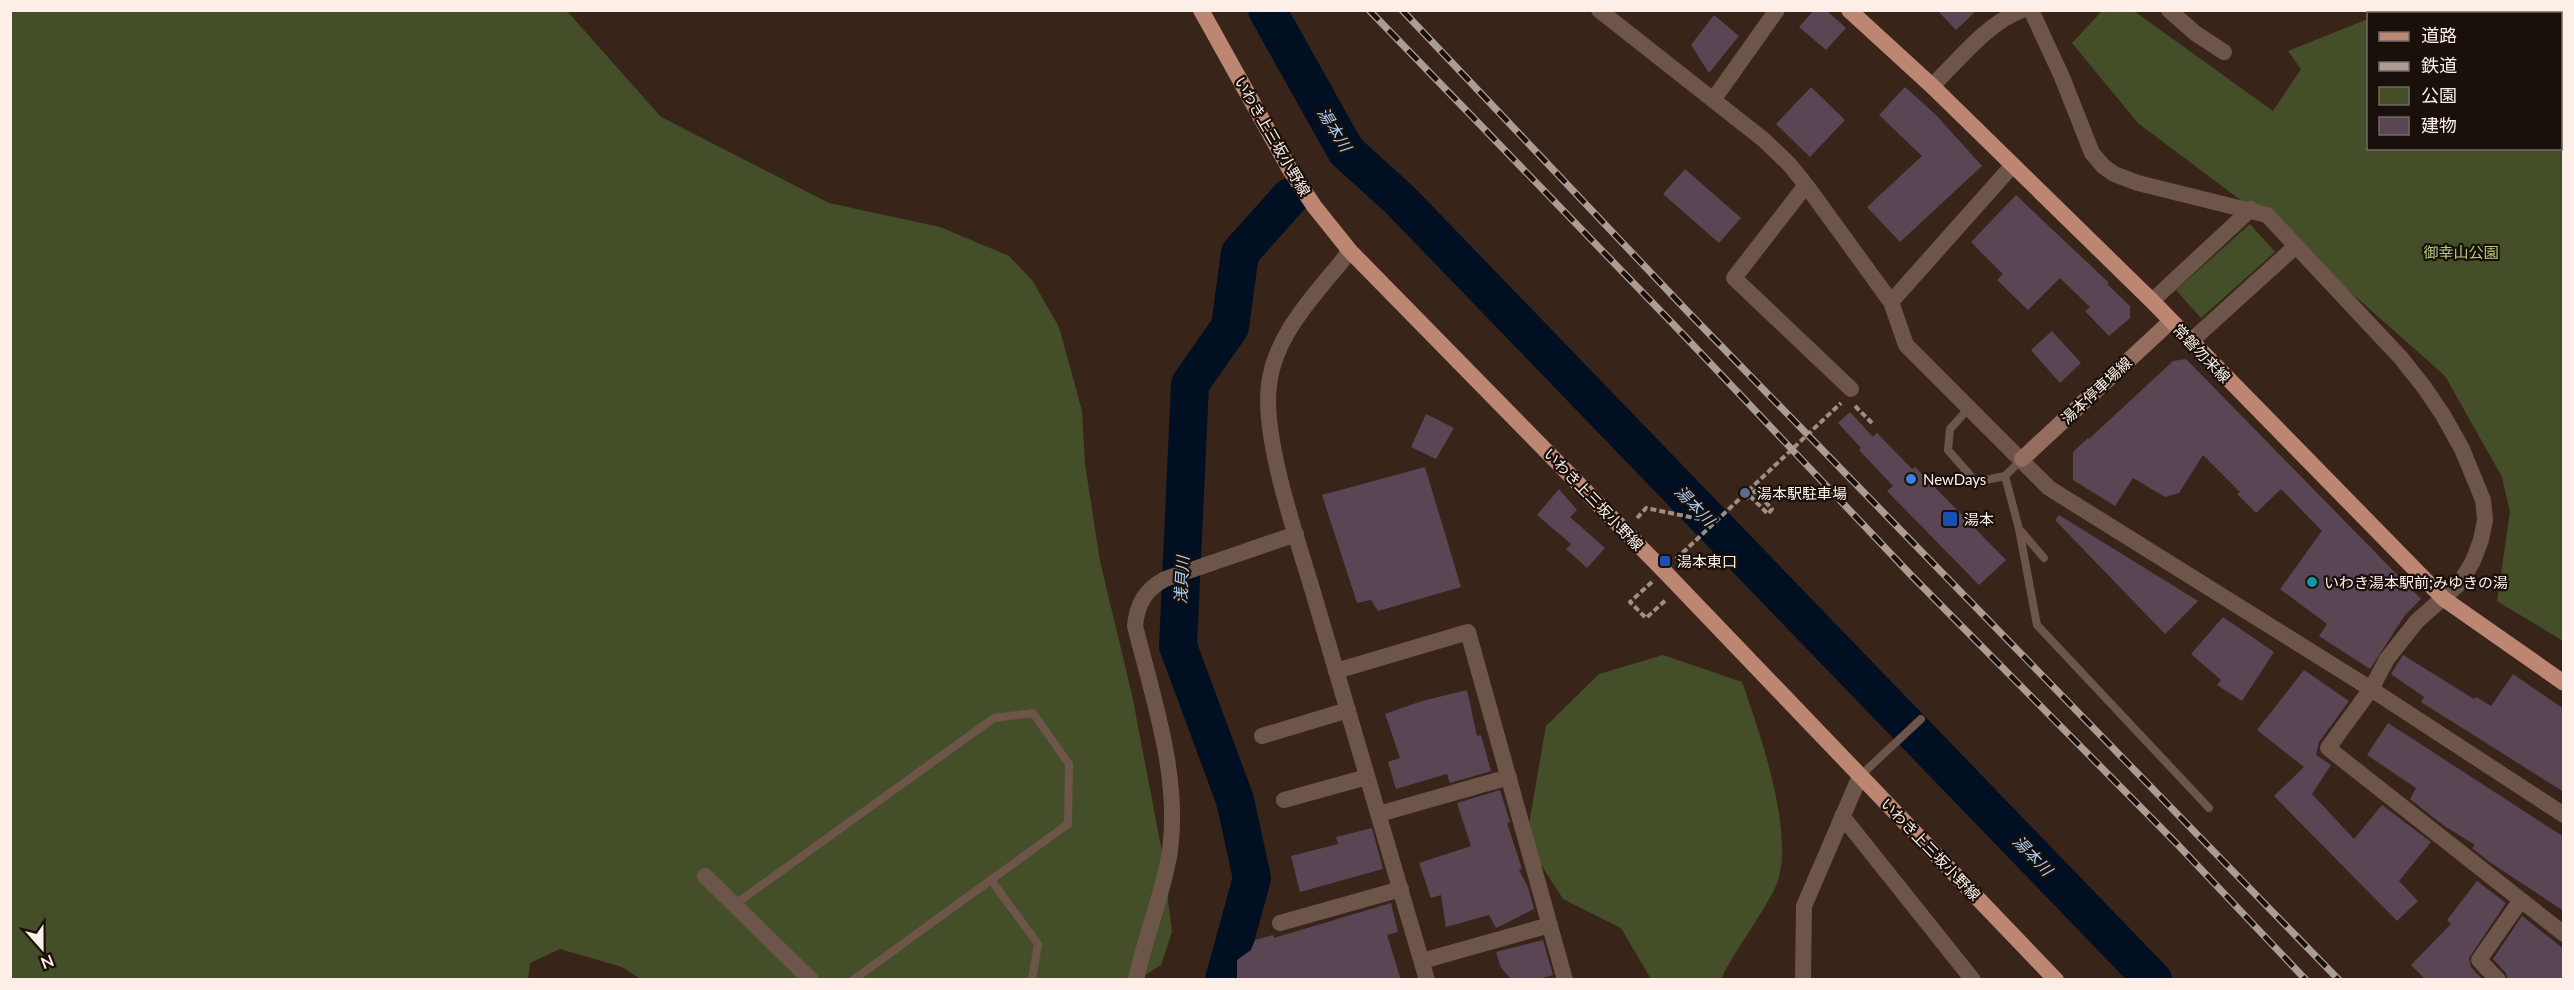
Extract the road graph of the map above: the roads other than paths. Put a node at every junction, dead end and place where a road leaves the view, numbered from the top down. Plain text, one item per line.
1 (1201, 10) edge
2 (1599, 10) edge
3 (1777, 10) edge
4 (1849, 10) edge
5 (2022, 10) edge
6 (2031, 10) edge
7 (2169, 10) edge
8 (2223, 52) dead end
9 (1932, 86) junction
10 (1713, 100) junction
11 (2012, 166) junction
12 (1806, 184) junction
13 (2251, 209) junction
14 (2296, 246) junction
15 (1350, 251) junction
16 (2152, 301) junction
17 (1891, 302) junction
18 (2171, 321) junction
19 (2190, 342) junction
20 (1851, 397) road end
21 (1969, 408) junction
22 (2022, 459) junction
23 (2005, 476) junction
24 (2019, 529) junction
25 (1296, 534) junction
26 (2044, 558) dead end
27 (2444, 598) junction
28 (1336, 670) junction
29 (2564, 683) edge
30 (2372, 689) junction
31 (1348, 710) junction
32 (1921, 719) dead end
33 (1262, 736) dead end
34 (1860, 776) junction
35 (1367, 777) junction
36 (1509, 777) junction
37 (1284, 800) dead end
38 (2209, 808) dead end
39 (1379, 814) junction
40 (2564, 814) edge
41 (1842, 816) junction
42 (705, 876) dead end
43 (991, 880) junction
44 (1401, 889) junction
45 (2521, 900) junction
46 (733, 905) junction
47 (1280, 923) dead end
48 (1550, 925) junction
49 (2564, 934) edge
50 (1422, 961) junction
51 (811, 980) edge
52 (853, 980) edge
53 (1032, 980) edge
54 (1136, 980) edge
55 (1427, 980) edge
56 (1565, 980) edge
57 (1803, 980) edge
58 (1973, 980) edge
59 (2056, 980) edge
60 (2499, 980) edge

1 - 15 main road, いわき上三坂小野線
2 - 10 street
3 - 10 street
4 - 9 main road, 常磐勿来線
5 - 9 street
6 - 13 street
7 - 8 street
9 - 11 main road, 常磐勿来線
10 - 12 street
11 - 16 main road, 常磐勿来線
11 - 17 street
12 - 17 street
12 - 20 street
13 - 14 street
13 - 16 street
14 - 19 street
14 - 27 street
15 - 25 street
15 - 34 main road, いわき上三坂小野線
16 - 18 main road, 常磐勿来線
17 - 21 street
18 - 19 main road, 常磐勿来線
18 - 22 main road, 湯本停車場線
19 - 27 main road, 常磐勿来線
21 - 22 street
21 - 23 lane
22 - 23 lane
22 - 30 street
23 - 24 lane
24 - 26 lane
24 - 38 lane
25 - 28 street
25 - 54 street
27 - 29 main road, 常磐勿来線
27 - 30 street
28 - 31 street
28 - 36 street
30 - 40 street
30 - 45 street
31 - 33 street
31 - 35 street
32 - 34 lane
34 - 41 street
34 - 59 main road, いわき上三坂小野線
35 - 37 street
35 - 39 street
36 - 39 street
36 - 48 street
39 - 44 street
41 - 57 street
41 - 58 street
42 - 46 street
43 - 46 lane
43 - 52 lane
43 - 53 lane
44 - 47 street
44 - 50 street
45 - 49 street
45 - 60 street
46 - 51 street
48 - 50 street
48 - 56 street
50 - 55 street

